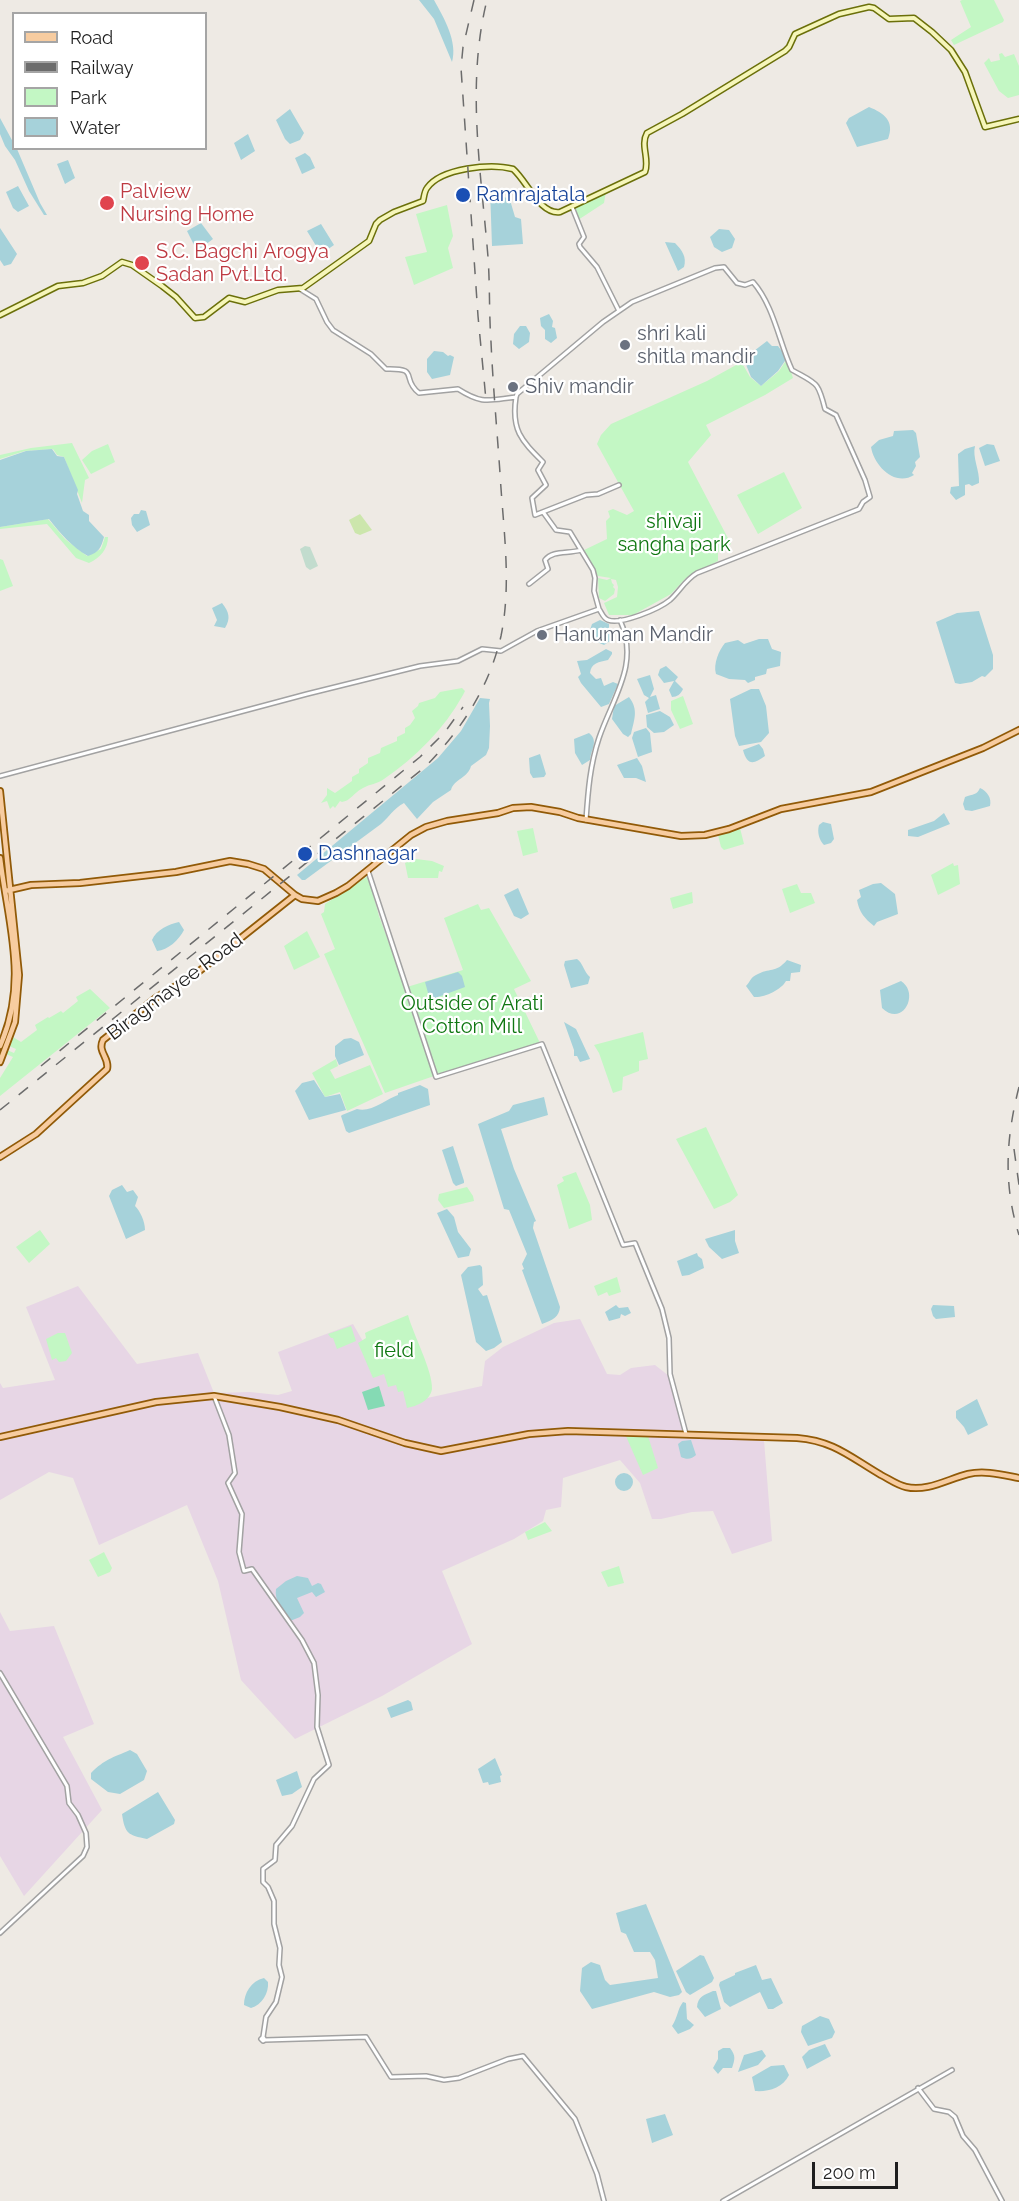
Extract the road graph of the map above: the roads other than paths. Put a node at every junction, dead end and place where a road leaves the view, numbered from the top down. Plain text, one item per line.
1 (1019, 119) edge
2 (572, 207) junction
3 (300, 289) junction
4 (619, 311) junction
5 (0, 315) edge
6 (516, 397) junction
7 (619, 484) dead end
8 (543, 512) junction
9 (581, 550) junction
10 (529, 584) dead end
11 (600, 609) junction
12 (620, 620) junction
13 (1019, 730) edge
14 (0, 776) edge
15 (0, 791) edge
16 (586, 820) junction
17 (0, 858) edge
18 (368, 869) junction
19 (5, 891) edge
20 (295, 895) junction
21 (0, 1046) edge
22 (0, 1062) edge
23 (0, 1157) edge
24 (214, 1396) junction
25 (686, 1434) junction
26 (0, 1437) edge
27 (1019, 1478) edge
28 (0, 1672) edge
29 (0, 1933) edge
30 (952, 2070) dead end
31 (918, 2088) junction
32 (604, 2201) edge
33 (723, 2201) edge
34 (1002, 2201) edge

1 - 2 main road
2 - 3 main road
2 - 4 street
3 - 5 main road
3 - 6 street
4 - 6 street
4 - 12 street
6 - 8 street
7 - 8 street
8 - 9 street
9 - 10 street
9 - 11 street
11 - 12 street
11 - 14 street
12 - 16 street
13 - 16 main road
15 - 19 main road
16 - 18 main road
17 - 19 main road
18 - 20 main road
18 - 25 street
19 - 20 main road
19 - 21 main road
19 - 22 main road
20 - 23 main road, Biragmayee Road
24 - 25 main road
24 - 26 main road
24 - 32 street
25 - 27 main road
28 - 29 street
30 - 31 street
31 - 33 street
31 - 34 street

